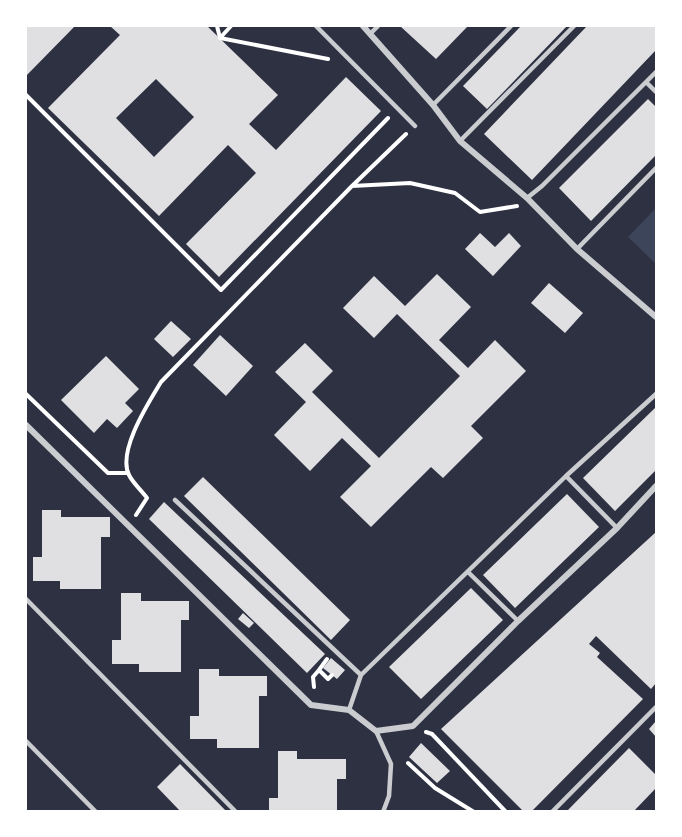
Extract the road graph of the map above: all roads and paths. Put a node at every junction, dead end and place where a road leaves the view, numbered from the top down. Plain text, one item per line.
1 (217, 26) edge
2 (231, 26) edge
3 (316, 26) edge
4 (363, 26) edge
5 (378, 26) edge
6 (511, 26) edge
7 (574, 26) edge
8 (371, 33) junction
9 (220, 38) junction
10 (353, 63) junction
11 (657, 72) edge
12 (646, 82) junction
13 (657, 92) edge
14 (26, 95) edge
15 (433, 105) junction
16 (397, 108) junction
17 (415, 126) joint
18 (460, 141) junction
19 (657, 168) edge
20 (351, 186) junction
21 (527, 198) junction
22 (577, 249) junction
23 (657, 317) edge
24 (26, 394) edge
25 (657, 394) edge
26 (26, 424) edge
27 (128, 473) junction
28 (566, 476) junction
29 (657, 486) edge
30 (175, 500) dead end
31 (129, 526) junction
32 (617, 528) junction
33 (468, 572) junction
34 (26, 599) edge
35 (518, 621) junction
36 (332, 675) dead end
37 (361, 675) junction
38 (317, 706) junction
39 (657, 706) edge
40 (349, 710) junction
41 (376, 731) junction
42 (432, 734) dead end
43 (26, 741) edge
44 (408, 763) dead end
45 (96, 812) edge
46 (236, 812) edge
47 (383, 812) edge
48 (474, 812) edge
49 (506, 812) edge
50 (552, 812) edge

1 - 9 path
2 - 9 path
3 - 10 lane
4 - 8 street
5 - 8 lane
6 - 15 lane
7 - 18 lane
8 - 15 street
9 - 10 path
10 - 16 lane
11 - 12 lane
12 - 13 lane
12 - 21 lane
14 - 16 path
15 - 18 street
16 - 17 lane
17 - 20 path
18 - 21 street
19 - 22 lane
20 - 21 path
20 - 27 path
21 - 22 street
22 - 23 street
24 - 27 path
25 - 28 lane
26 - 31 street
27 - 31 path
28 - 32 lane
28 - 33 lane
29 - 32 street
30 - 37 lane
31 - 38 street
32 - 35 street
33 - 35 lane
33 - 37 lane
34 - 46 lane
35 - 41 street
36 - 38 path
37 - 40 lane
38 - 40 street
39 - 50 lane
40 - 41 street
41 - 47 lane
42 - 49 path
43 - 45 lane
44 - 48 path

